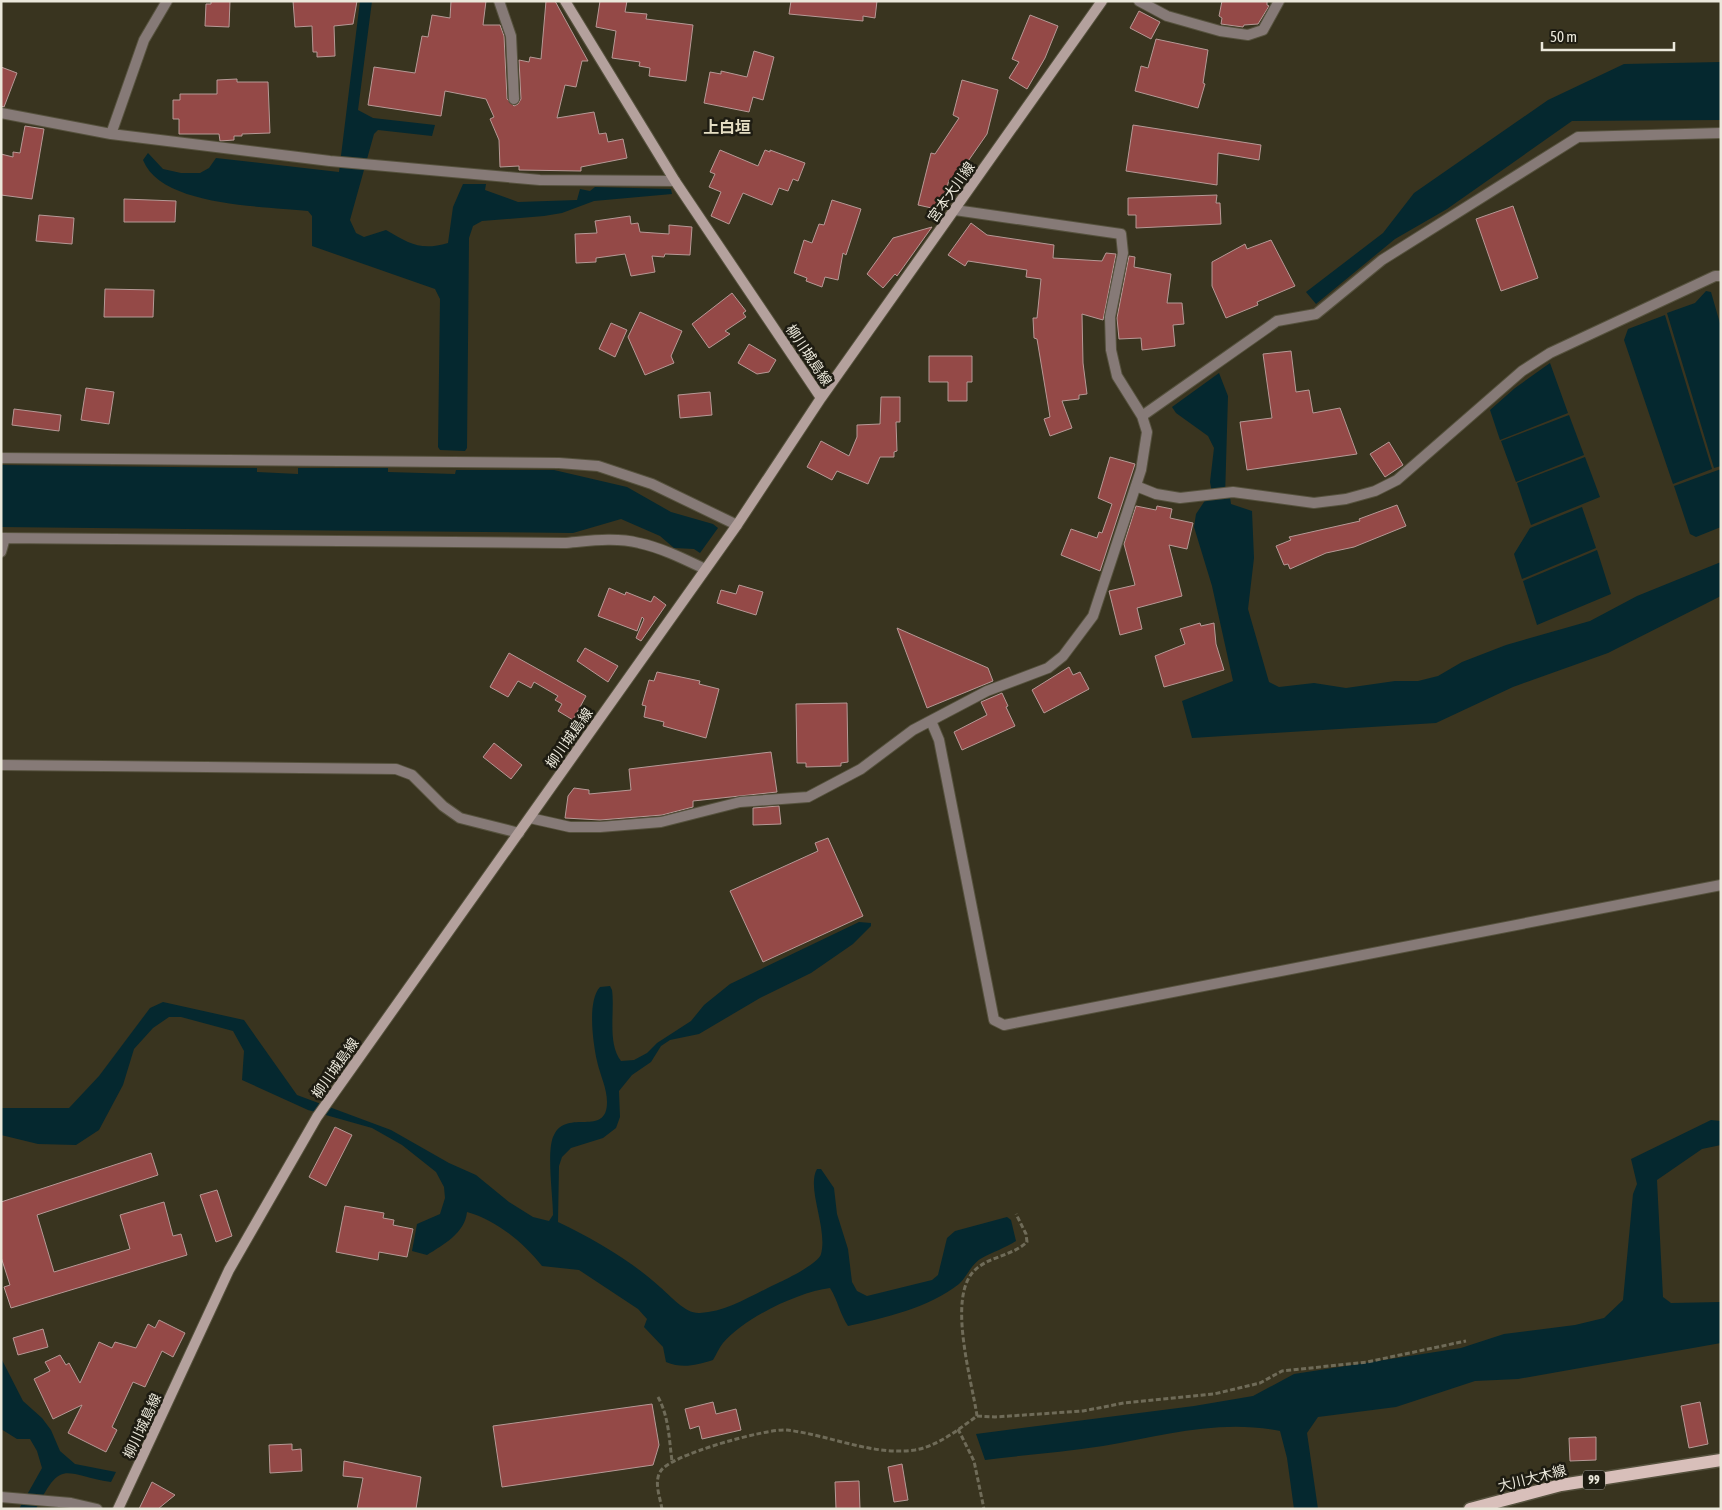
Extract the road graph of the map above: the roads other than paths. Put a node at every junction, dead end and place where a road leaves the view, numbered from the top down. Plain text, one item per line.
1 (166, 1) edge
2 (499, 1) edge
3 (565, 1) edge
4 (1102, 1) edge
5 (1139, 1) edge
6 (1279, 1) edge
7 (514, 99) dead end
8 (1, 113) edge
9 (1721, 133) edge
10 (111, 134) junction
11 (676, 181) junction
12 (955, 210) junction
13 (1721, 276) edge
14 (821, 398) junction
15 (1142, 416) junction
16 (1, 458) edge
17 (1136, 486) junction
18 (736, 527) junction
19 (3, 538) edge
20 (1, 552) edge
21 (705, 568) junction
22 (931, 720) junction
23 (1, 765) edge
24 (530, 818) junction
25 (519, 833) junction
26 (1721, 885) edge
27 (1721, 1460) edge
28 (1, 1497) edge
29 (96, 1509) edge
30 (118, 1509) edge
31 (1470, 1509) edge

1 - 10 street
2 - 7 street
3 - 11 main road, 柳川城島線
4 - 12 main road, 宮本大川線
5 - 6 street
8 - 10 street
9 - 15 street
10 - 11 street
11 - 14 main road, 柳川城島線
12 - 14 main road, 宮本大川線
12 - 15 street
13 - 17 street
14 - 18 main road, 柳川城島線
15 - 17 street
16 - 18 street
17 - 22 street
18 - 21 main road, 柳川城島線
19 - 20 street
19 - 21 street
21 - 24 main road, 柳川城島線
22 - 24 street
22 - 26 street
23 - 25 street
24 - 25 main road, 柳川城島線
25 - 30 main road, 柳川城島線
27 - 31 main road, 大川大木線 / 99
28 - 29 street

